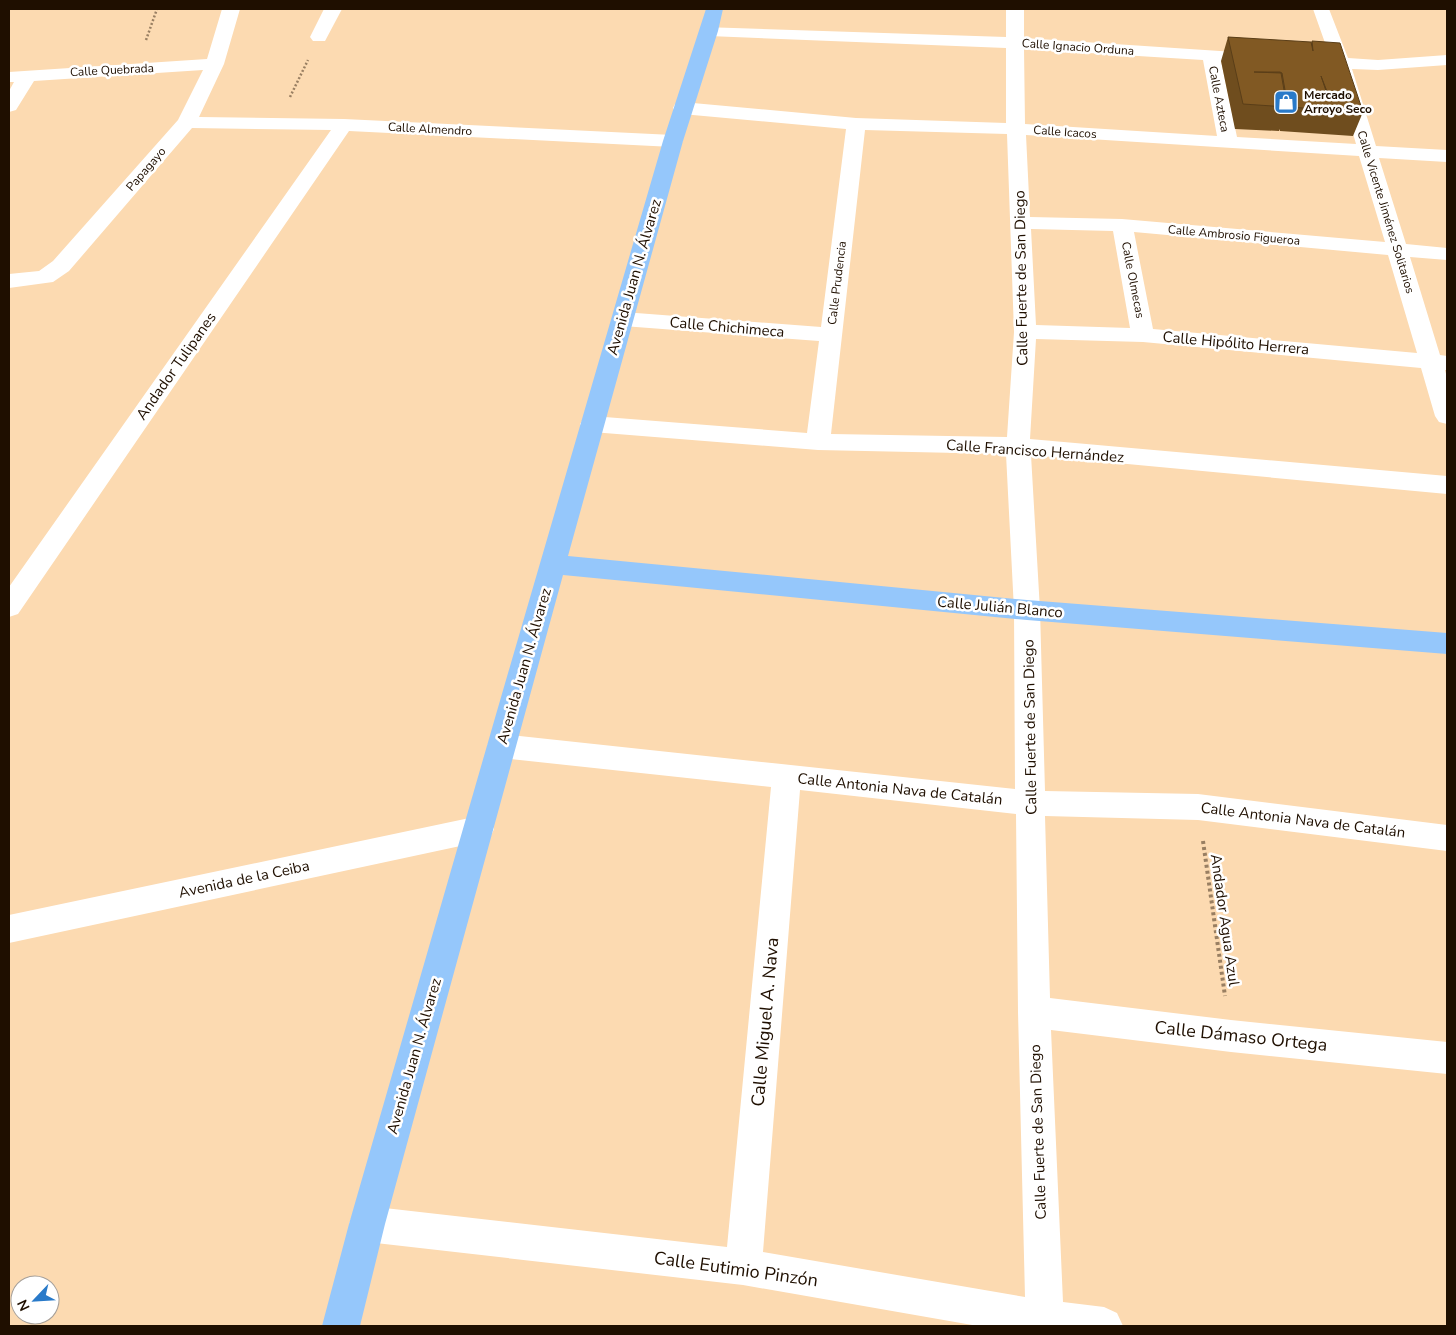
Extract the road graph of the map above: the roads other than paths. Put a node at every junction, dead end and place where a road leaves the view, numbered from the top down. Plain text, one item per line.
1 (231, 9) edge
2 (333, 9) edge
3 (1015, 9) edge
4 (1321, 9) edge
5 (711, 20) edge
6 (319, 37) road end
7 (1015, 43) junction
8 (1211, 56) junction
9 (1276, 59) edge
10 (1294, 60) edge
11 (1447, 60) edge
12 (1341, 62) junction
13 (215, 64) junction
14 (28, 75) junction
15 (9, 77) edge
16 (9, 106) edge
17 (682, 108) junction
18 (187, 122) junction
19 (856, 124) junction
20 (344, 126) junction
21 (1016, 129) junction
22 (673, 141) junction
23 (1228, 142) junction
24 (1368, 151) junction
25 (1447, 156) edge
26 (1020, 223) junction
27 (1122, 225) junction
28 (1398, 250) junction
29 (1447, 254) edge
30 (9, 281) edge
31 (622, 319) junction
32 (1025, 332) junction
33 (831, 335) junction
34 (1143, 335) junction
35 (1439, 362) edge
36 (1447, 416) edge
37 (592, 424) junction
38 (818, 442) junction
39 (1018, 446) junction
40 (1447, 485) edge
41 (553, 564) junction
42 (9, 607) edge
43 (1027, 610) junction
44 (1447, 644) edge
45 (501, 746) junction
46 (788, 776) junction
47 (1032, 803) junction
48 (478, 829) junction
49 (1447, 838) edge
50 (9, 929) edge
51 (1034, 1012) junction
52 (1447, 1058) edge
53 (367, 1224) junction
54 (743, 1267) junction
55 (1045, 1322) edge
56 (341, 1326) edge
57 (1104, 1326) edge

1 - 13 street, Papagayo
2 - 6 street
3 - 7 street, Calle Fuerte de San Diego
4 - 12 street, Calle Vicente Jiménez Solitarios
5 - 7 street, Calle Ignacio Orduna
5 - 17 main road, Avenida Juan N. Álvarez
7 - 8 street, Calle Ignacio Orduna
7 - 21 street, Calle Fuerte de San Diego
8 - 9 street, Calle Ignacio Orduna
8 - 23 street, Calle Azteca
10 - 12 street
11 - 12 street
12 - 24 street, Calle Vicente Jiménez Solitarios
13 - 14 street, Calle Quebrada
13 - 18 street, Papagayo
14 - 15 street, Calle Quebrada
14 - 16 street
17 - 19 street, Calle Icacos
17 - 22 main road, Avenida Juan N. Álvarez
18 - 20 street, Calle Almendro
18 - 30 street, Papagayo
19 - 21 street, Calle Icacos
19 - 33 street, Calle Prudencia
20 - 22 street, Calle Almendro
20 - 42 street, Andador Tulipanes
21 - 23 street, Calle Icacos
21 - 26 street, Calle Fuerte de San Diego
22 - 31 main road, Avenida Juan N. Álvarez
23 - 24 street, Calle Icacos
24 - 25 street, Calle Icacos
24 - 28 street, Calle Vicente Jiménez Solitarios
26 - 27 street, Calle Ambrosio Figueroa
26 - 32 street, Calle Fuerte de San Diego
27 - 28 street, Calle Ambrosio Figueroa
27 - 34 street, Calle Olmecas
28 - 29 street, Calle Ambrosio Figueroa
28 - 35 street, Calle Vicente Jiménez Solitarios
31 - 33 street, Calle Chichimeca
31 - 37 main road, Avenida Juan N. Álvarez
32 - 34 street, Calle Hipólito Herrera
32 - 39 street, Calle Fuerte de San Diego
33 - 38 street, Calle Prudencia
34 - 35 street, Calle Hipólito Herrera
35 - 36 street, Calle Vicente Jiménez Solitarios
37 - 38 street, Calle Francisco Hernández
37 - 41 main road, Avenida Juan N. Álvarez
38 - 39 street, Calle Francisco Hernández
39 - 40 street, Calle Francisco Hernández
39 - 43 street, Calle Fuerte de San Diego
41 - 43 main road, Calle Julián Blanco
41 - 45 main road, Avenida Juan N. Álvarez
43 - 44 main road, Calle Julián Blanco
43 - 47 street, Calle Fuerte de San Diego
45 - 46 street, Calle Antonia Nava de Catalán
45 - 48 main road, Avenida Juan N. Álvarez
46 - 47 street, Calle Antonia Nava de Catalán
46 - 54 street, Calle Miguel A. Nava
47 - 49 street, Calle Antonia Nava de Catalán
47 - 51 street, Calle Fuerte de San Diego
48 - 50 street, Avenida de la Ceiba
48 - 53 main road, Avenida Juan N. Álvarez
51 - 52 street, Calle Dámaso Ortega
51 - 55 street, Calle Fuerte de San Diego
53 - 54 street, Calle Eutimio Pinzón
53 - 56 main road, Avenida Juan N. Álvarez
54 - 55 street, Calle Eutimio Pinzón
55 - 57 street, Calle Eutimio Pinzón

